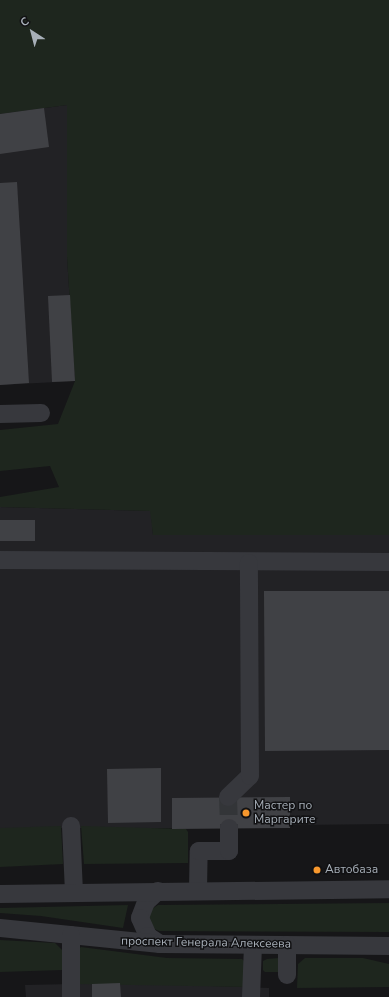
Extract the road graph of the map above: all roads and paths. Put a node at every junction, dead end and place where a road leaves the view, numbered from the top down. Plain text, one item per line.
1 (41, 413) dead end
2 (0, 414) edge
3 (0, 560) edge
4 (248, 562) junction
5 (389, 562) edge
6 (228, 797) dead end
7 (71, 826) dead end
8 (229, 828) tunnel mouth
9 (389, 888) edge
10 (198, 890) junction
11 (74, 891) junction
12 (158, 891) junction
13 (0, 894) edge
14 (0, 928) edge
15 (71, 935) junction
16 (160, 944) junction
17 (253, 945) junction
18 (287, 945) junction
19 (389, 946) edge
20 (286, 975) dead end
21 (70, 997) edge
22 (250, 997) edge

1 - 2 street
3 - 4 street
4 - 5 street
4 - 6 street
7 - 11 street
8 - 10 street
9 - 10 street
10 - 12 street
11 - 12 street
11 - 13 street
12 - 16 street
14 - 15 street, проспект Генерала Алексеева
15 - 16 street, проспект Генерала Алексеева
15 - 21 street
16 - 17 street, проспект Генерала Алексеева
17 - 18 street, проспект Генерала Алексеева
17 - 22 street
18 - 19 street, проспект Генерала Алексеева
18 - 20 street

